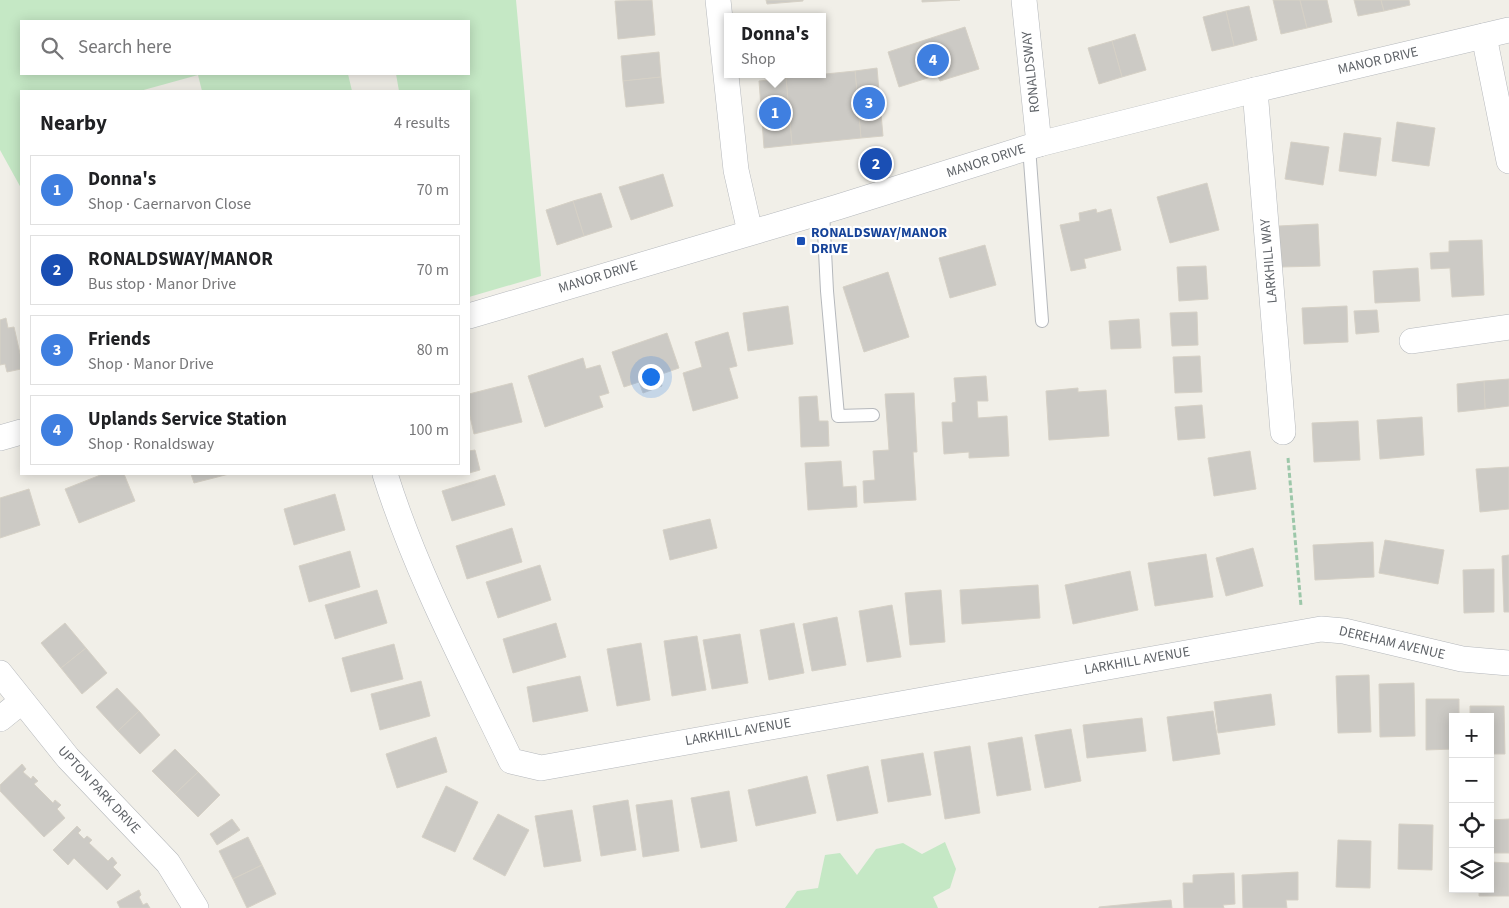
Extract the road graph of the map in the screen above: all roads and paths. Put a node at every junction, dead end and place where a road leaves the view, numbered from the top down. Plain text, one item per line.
1 (718, 0) edge
2 (1024, 0) edge
3 (1509, 30) edge
4 (1484, 36) junction
5 (724, 57) edge
6 (726, 78) edge
7 (1255, 90) junction
8 (1034, 146) junction
9 (1509, 161) edge
10 (823, 211) junction
11 (750, 232) junction
12 (470, 316) edge
13 (1042, 321) dead end
14 (1509, 327) edge
15 (1412, 341) dead end
16 (873, 414) dead end
17 (20, 432) edge
18 (1283, 432) joint
19 (0, 438) edge
20 (385, 475) edge
21 (1304, 632) junction
22 (1274, 636) joint
23 (1509, 663) edge
24 (0, 673) edge
25 (21, 702) junction
26 (0, 719) edge
27 (196, 908) edge

1 - 5 street
2 - 8 street, RONALDSWAY
3 - 4 street, MANOR DRIVE
4 - 7 street, MANOR DRIVE
4 - 9 street
6 - 11 street
7 - 8 street, MANOR DRIVE
7 - 18 street, LARKHILL WAY
8 - 10 street, MANOR DRIVE
8 - 13 lane
10 - 11 street, MANOR DRIVE
10 - 16 lane
11 - 12 street, MANOR DRIVE
14 - 15 street
17 - 19 street
18 - 21 path
20 - 22 street, LARKHILL AVENUE
21 - 22 street, DEREHAM AVENUE
21 - 23 street, DEREHAM AVENUE
24 - 25 street, UPTON PARK DRIVE
25 - 26 street
25 - 27 street, UPTON PARK DRIVE

